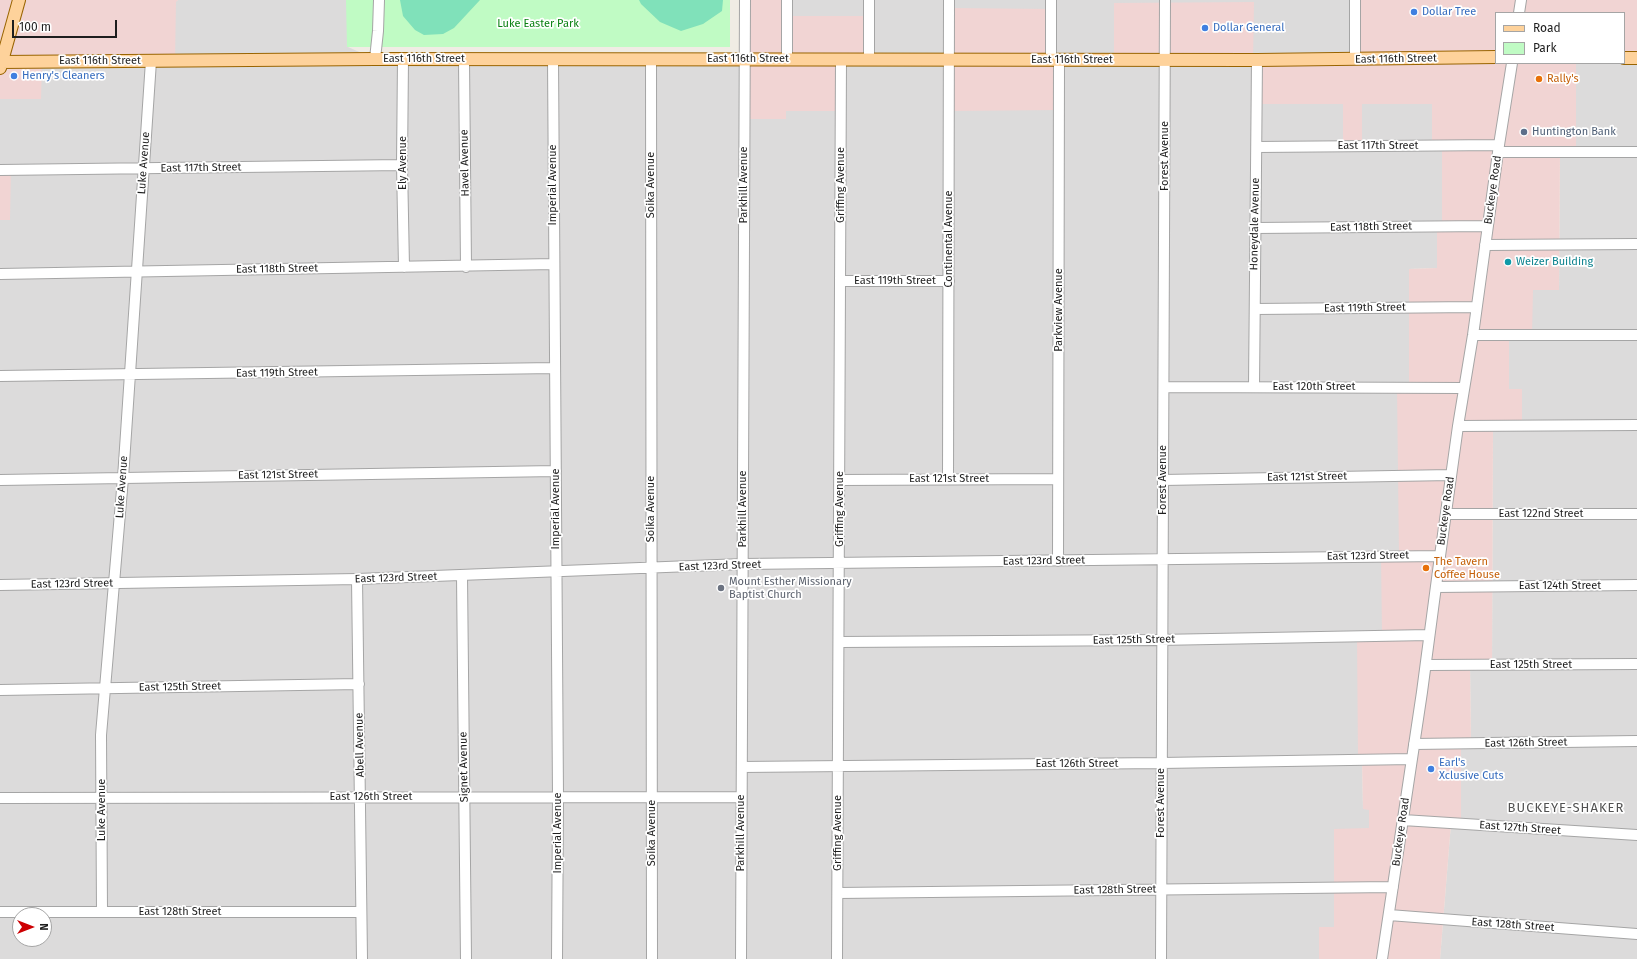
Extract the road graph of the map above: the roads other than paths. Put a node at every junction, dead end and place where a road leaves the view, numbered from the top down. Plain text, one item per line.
1 (19, 0) edge
2 (379, 0) edge
3 (745, 0) edge
4 (787, 0) edge
5 (869, 0) edge
6 (949, 0) edge
7 (1051, 0) edge
8 (1165, 0) edge
9 (1355, 0) edge
10 (1521, 0) edge
11 (1519, 12) edge
12 (1495, 57) edge
13 (1625, 58) edge
14 (1637, 58) edge
15 (375, 59) junction
16 (403, 59) junction
17 (553, 59) junction
18 (745, 59) junction
19 (787, 59) junction
20 (841, 59) junction
21 (869, 59) junction
22 (1355, 59) junction
23 (464, 60) junction
24 (651, 60) junction
25 (949, 60) junction
26 (1055, 60) junction
27 (1165, 60) junction
28 (1257, 60) junction
29 (151, 61) junction
30 (1, 64) edge
31 (1512, 64) edge
32 (1257, 147) junction
33 (1499, 149) junction
34 (1637, 152) edge
35 (402, 165) junction
36 (144, 168) junction
37 (0, 170) edge
38 (1488, 226) junction
39 (1254, 228) junction
40 (1637, 244) edge
41 (1485, 245) junction
42 (554, 264) junction
43 (404, 267) junction
44 (466, 267) junction
45 (136, 272) junction
46 (0, 274) edge
47 (840, 282) junction
48 (949, 282) junction
49 (1476, 307) junction
50 (1254, 309) junction
51 (1473, 335) junction
52 (1637, 335) edge
53 (554, 368) junction
54 (129, 375) junction
55 (0, 376) edge
56 (1164, 387) junction
57 (1254, 387) junction
58 (1464, 388) junction
59 (1637, 425) edge
60 (1458, 426) junction
61 (556, 471) junction
62 (1451, 475) junction
63 (123, 478) junction
64 (948, 479) junction
65 (1058, 479) junction
66 (0, 480) edge
67 (840, 480) junction
68 (1163, 480) junction
69 (1446, 514) junction
70 (1637, 514) edge
71 (1440, 556) junction
72 (1163, 558) junction
73 (1058, 561) junction
74 (840, 562) junction
75 (742, 564) junction
76 (651, 568) junction
77 (556, 572) junction
78 (462, 576) junction
79 (357, 579) junction
80 (114, 584) junction
81 (0, 585) edge
82 (1637, 585) edge
83 (1436, 587) junction
84 (1429, 634) junction
85 (1163, 640) junction
86 (840, 642) junction
87 (1637, 664) edge
88 (1426, 665) junction
89 (359, 684) junction
90 (106, 689) junction
91 (0, 690) edge
92 (1637, 741) edge
93 (1414, 744) junction
94 (1412, 759) junction
95 (1161, 763) junction
96 (838, 765) junction
97 (742, 767) junction
98 (464, 796) junction
99 (558, 796) junction
100 (102, 797) junction
101 (361, 797) junction
102 (741, 797) junction
103 (0, 798) edge
104 (652, 798) junction
105 (1403, 820) junction
106 (1637, 836) edge
107 (1393, 887) junction
108 (1161, 889) junction
109 (838, 893) junction
110 (0, 912) edge
111 (102, 912) junction
112 (361, 912) junction
113 (1389, 915) junction
114 (1637, 934) edge
115 (362, 959) edge
116 (466, 959) edge
117 (557, 959) edge
118 (652, 959) edge
119 (741, 959) edge
120 (837, 959) edge
121 (1161, 959) edge
122 (1382, 959) edge

1 - 30 main road
2 - 15 street
3 - 18 street, Parkhill Avenue
4 - 19 street
5 - 21 street
6 - 25 street, Continental Avenue
7 - 26 street, Parkview Avenue
8 - 27 street, Forest Avenue
9 - 22 street
10 - 11 street
12 - 22 main road, East 116th Street
13 - 14 main road
15 - 16 main road, East 116th Street
15 - 29 main road, East 116th Street
16 - 23 main road, East 116th Street
16 - 35 street, Ely Avenue
17 - 23 main road, East 116th Street
17 - 24 main road, East 116th Street
17 - 42 street, Imperial Avenue
18 - 19 main road, East 116th Street
18 - 24 main road, East 116th Street
18 - 75 street, Parkhill Avenue
19 - 20 main road, East 116th Street
20 - 21 main road, East 116th Street
20 - 47 street, Griffing Avenue
21 - 25 main road, East 116th Street
22 - 28 main road, East 116th Street
23 - 44 street, Havel Avenue
24 - 76 street, Soika Avenue
25 - 26 main road, East 116th Street
25 - 48 street, Continental Avenue
26 - 27 main road, East 116th Street
26 - 65 street, Parkview Avenue
27 - 28 main road, East 116th Street
27 - 56 street, Forest Avenue
28 - 32 street, Honeydale Avenue
29 - 30 main road, East 116th Street
29 - 36 street, Luke Avenue
31 - 33 street, Buckeye Road
32 - 33 street, East 117th Street
32 - 39 street, Honeydale Avenue
33 - 34 street, East 117th Street
33 - 38 street, Buckeye Road
35 - 36 street, East 117th Street
35 - 43 street, Ely Avenue
36 - 37 street, East 117th Street
36 - 45 street, Luke Avenue
38 - 39 street, East 118th Street
38 - 41 street, Buckeye Road
39 - 50 street, Honeydale Avenue
40 - 41 street
41 - 49 street, Buckeye Road
42 - 44 street, East 118th Street
42 - 53 street, Imperial Avenue
43 - 44 street, East 118th Street
43 - 45 street, East 118th Street
45 - 46 street, East 118th Street
45 - 54 street, Luke Avenue
47 - 48 street, East 119th Street
47 - 67 street, Griffing Avenue
48 - 64 street, Continental Avenue
49 - 50 street, East 119th Street
49 - 51 street, Buckeye Road
50 - 57 street, Honeydale Avenue
51 - 52 street
51 - 58 street, Buckeye Road
53 - 54 street, East 119th Street
53 - 61 street, Imperial Avenue
54 - 55 street, East 119th Street
54 - 63 street, Luke Avenue
56 - 57 street, East 120th Street
56 - 68 street, Forest Avenue
57 - 58 street, East 120th Street
58 - 60 street, Buckeye Road
59 - 60 street
60 - 62 street, Buckeye Road
61 - 63 street, East 121st Street
61 - 77 street, Imperial Avenue
62 - 68 street, East 121st Street
62 - 69 street, Buckeye Road
63 - 66 street, East 121st Street
63 - 80 street, Luke Avenue
64 - 65 street, East 121st Street
64 - 67 street, East 121st Street
65 - 73 street, Parkview Avenue
67 - 74 street, Griffing Avenue
68 - 72 street, Forest Avenue
69 - 70 street, East 122nd Street
69 - 71 street, Buckeye Road
71 - 72 street, East 123rd Street
71 - 83 street, Buckeye Road
72 - 73 street, East 123rd Street
72 - 85 street, Forest Avenue
73 - 74 street, East 123rd Street
74 - 75 street, East 123rd Street
74 - 86 street, Griffing Avenue
75 - 76 street, East 123rd Street
75 - 97 street, Parkhill Avenue
76 - 77 street, East 123rd Street
76 - 104 street, Soika Avenue
77 - 78 street, East 123rd Street
77 - 99 street, Imperial Avenue
78 - 79 street, East 123rd Street
78 - 98 street, Signet Avenue
79 - 80 street, East 123rd Street
79 - 89 street, Abell Avenue
80 - 81 street, East 123rd Street
80 - 90 street, Luke Avenue
82 - 83 street, East 124th Street
83 - 84 street, Buckeye Road
84 - 85 street, East 125th Street
84 - 88 street, Buckeye Road
85 - 86 street, East 125th Street
85 - 95 street, Forest Avenue
86 - 96 street, Griffing Avenue
87 - 88 street, East 125th Street
88 - 93 street, Buckeye Road
89 - 90 street, East 125th Street
89 - 101 street, Abell Avenue
90 - 91 street, East 125th Street
90 - 100 street, Luke Avenue
92 - 93 street, East 126th Street
93 - 94 street, Buckeye Road
94 - 95 street, East 126th Street
94 - 105 street, Buckeye Road
95 - 96 street, East 126th Street
95 - 108 street, Forest Avenue
96 - 97 street, East 126th Street
96 - 109 street, Griffing Avenue
97 - 102 street, Parkhill Avenue
98 - 99 street, East 126th Street
98 - 101 street, East 126th Street
98 - 116 street, Signet Avenue
99 - 104 street, East 126th Street
99 - 117 street, Imperial Avenue
100 - 101 street, East 126th Street
100 - 103 street, East 126th Street
100 - 111 street, Luke Avenue
101 - 112 street, Abell Avenue
102 - 104 street, East 126th Street
102 - 119 street, Parkhill Avenue
104 - 118 street, Soika Avenue
105 - 106 street, East 127th Street
105 - 107 street, Buckeye Road
107 - 108 street, East 128th Street
107 - 113 street, Buckeye Road
108 - 109 street, East 128th Street
108 - 121 street, Forest Avenue
109 - 120 street, Griffing Avenue
110 - 111 street, East 128th Street
111 - 112 street, East 128th Street
112 - 115 street, Abell Avenue
113 - 114 street, East 128th Street
113 - 122 street, Buckeye Road

